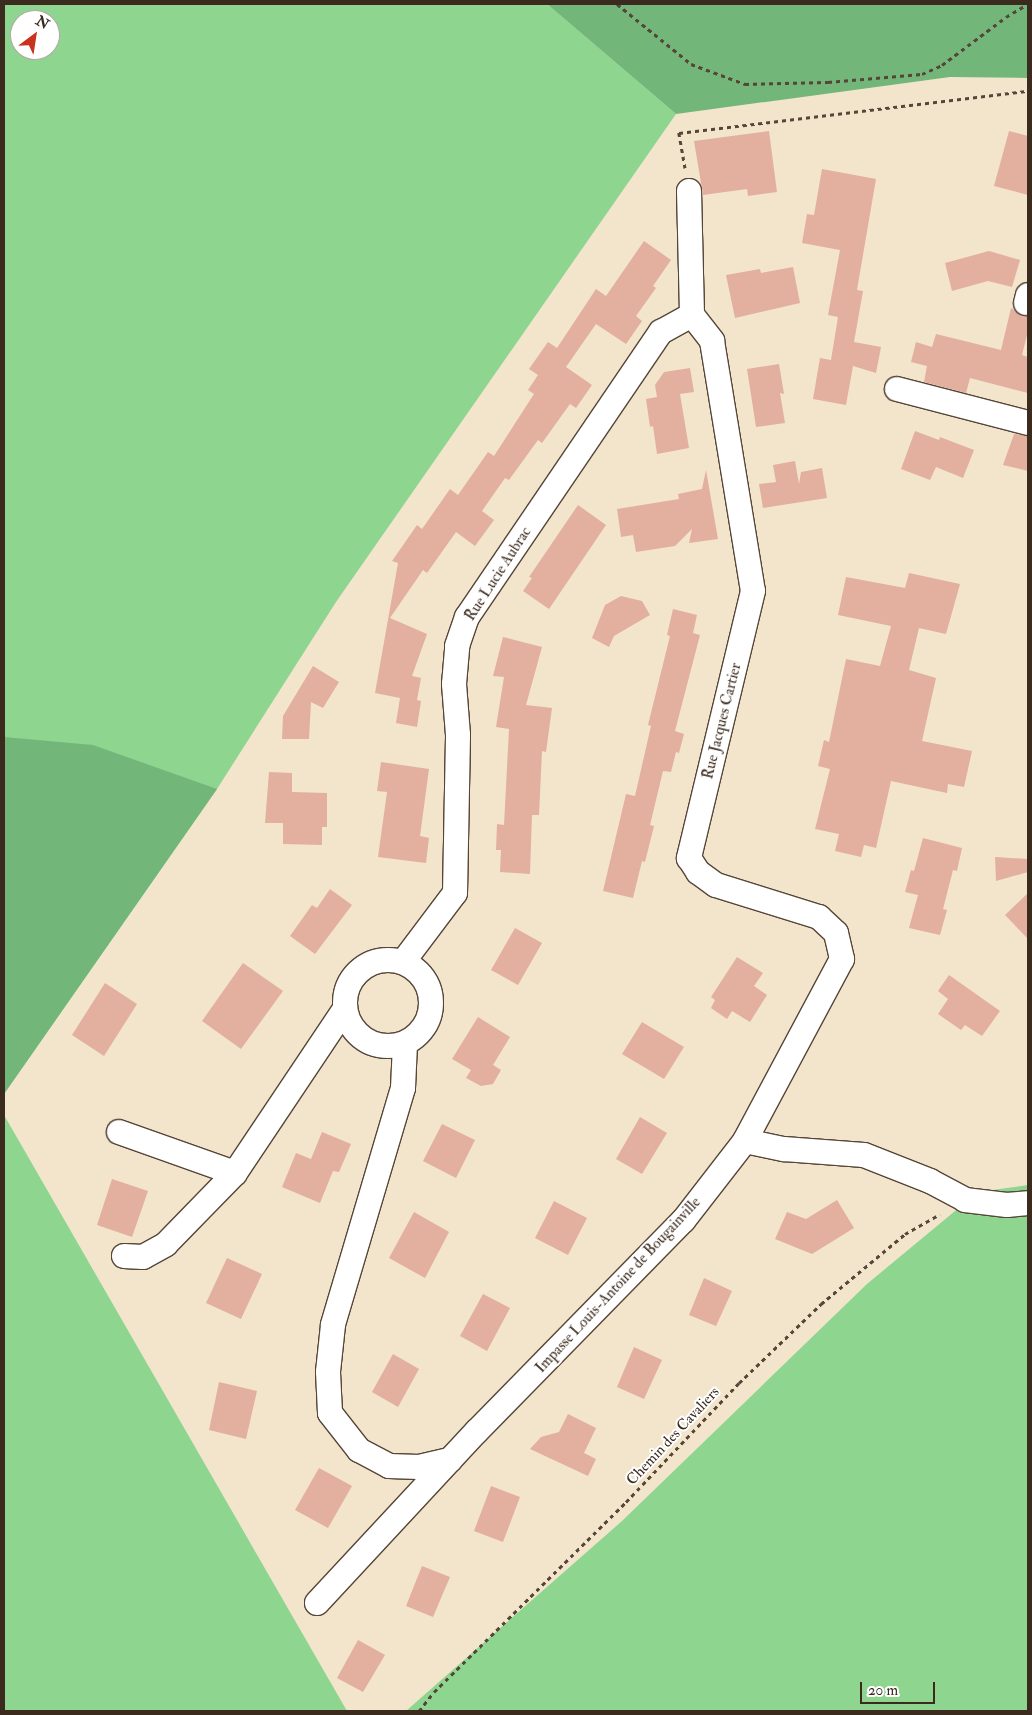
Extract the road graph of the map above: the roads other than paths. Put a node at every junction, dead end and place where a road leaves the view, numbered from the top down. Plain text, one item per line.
1 (689, 191) road end
2 (692, 315) junction
3 (897, 390) dead end
4 (1028, 423) edge
5 (403, 962) junction
6 (344, 1010) junction
7 (405, 1044) junction
8 (119, 1132) dead end
9 (745, 1141) junction
10 (235, 1173) junction
11 (1028, 1203) edge
12 (124, 1256) dead end
13 (450, 1460) junction
14 (317, 1603) dead end

1 - 2 street
2 - 5 street, Rue Lucie Aubrac
2 - 9 street, Rue Jacques Cartier
3 - 4 street
5 - 6 street
5 - 7 street
6 - 7 street
6 - 10 street
7 - 13 street
8 - 10 street
9 - 11 street
9 - 13 street, Impasse Louis-Antoine de Bougainville
10 - 12 street
13 - 14 street, Impasse Louis-Antoine de Bougainville

